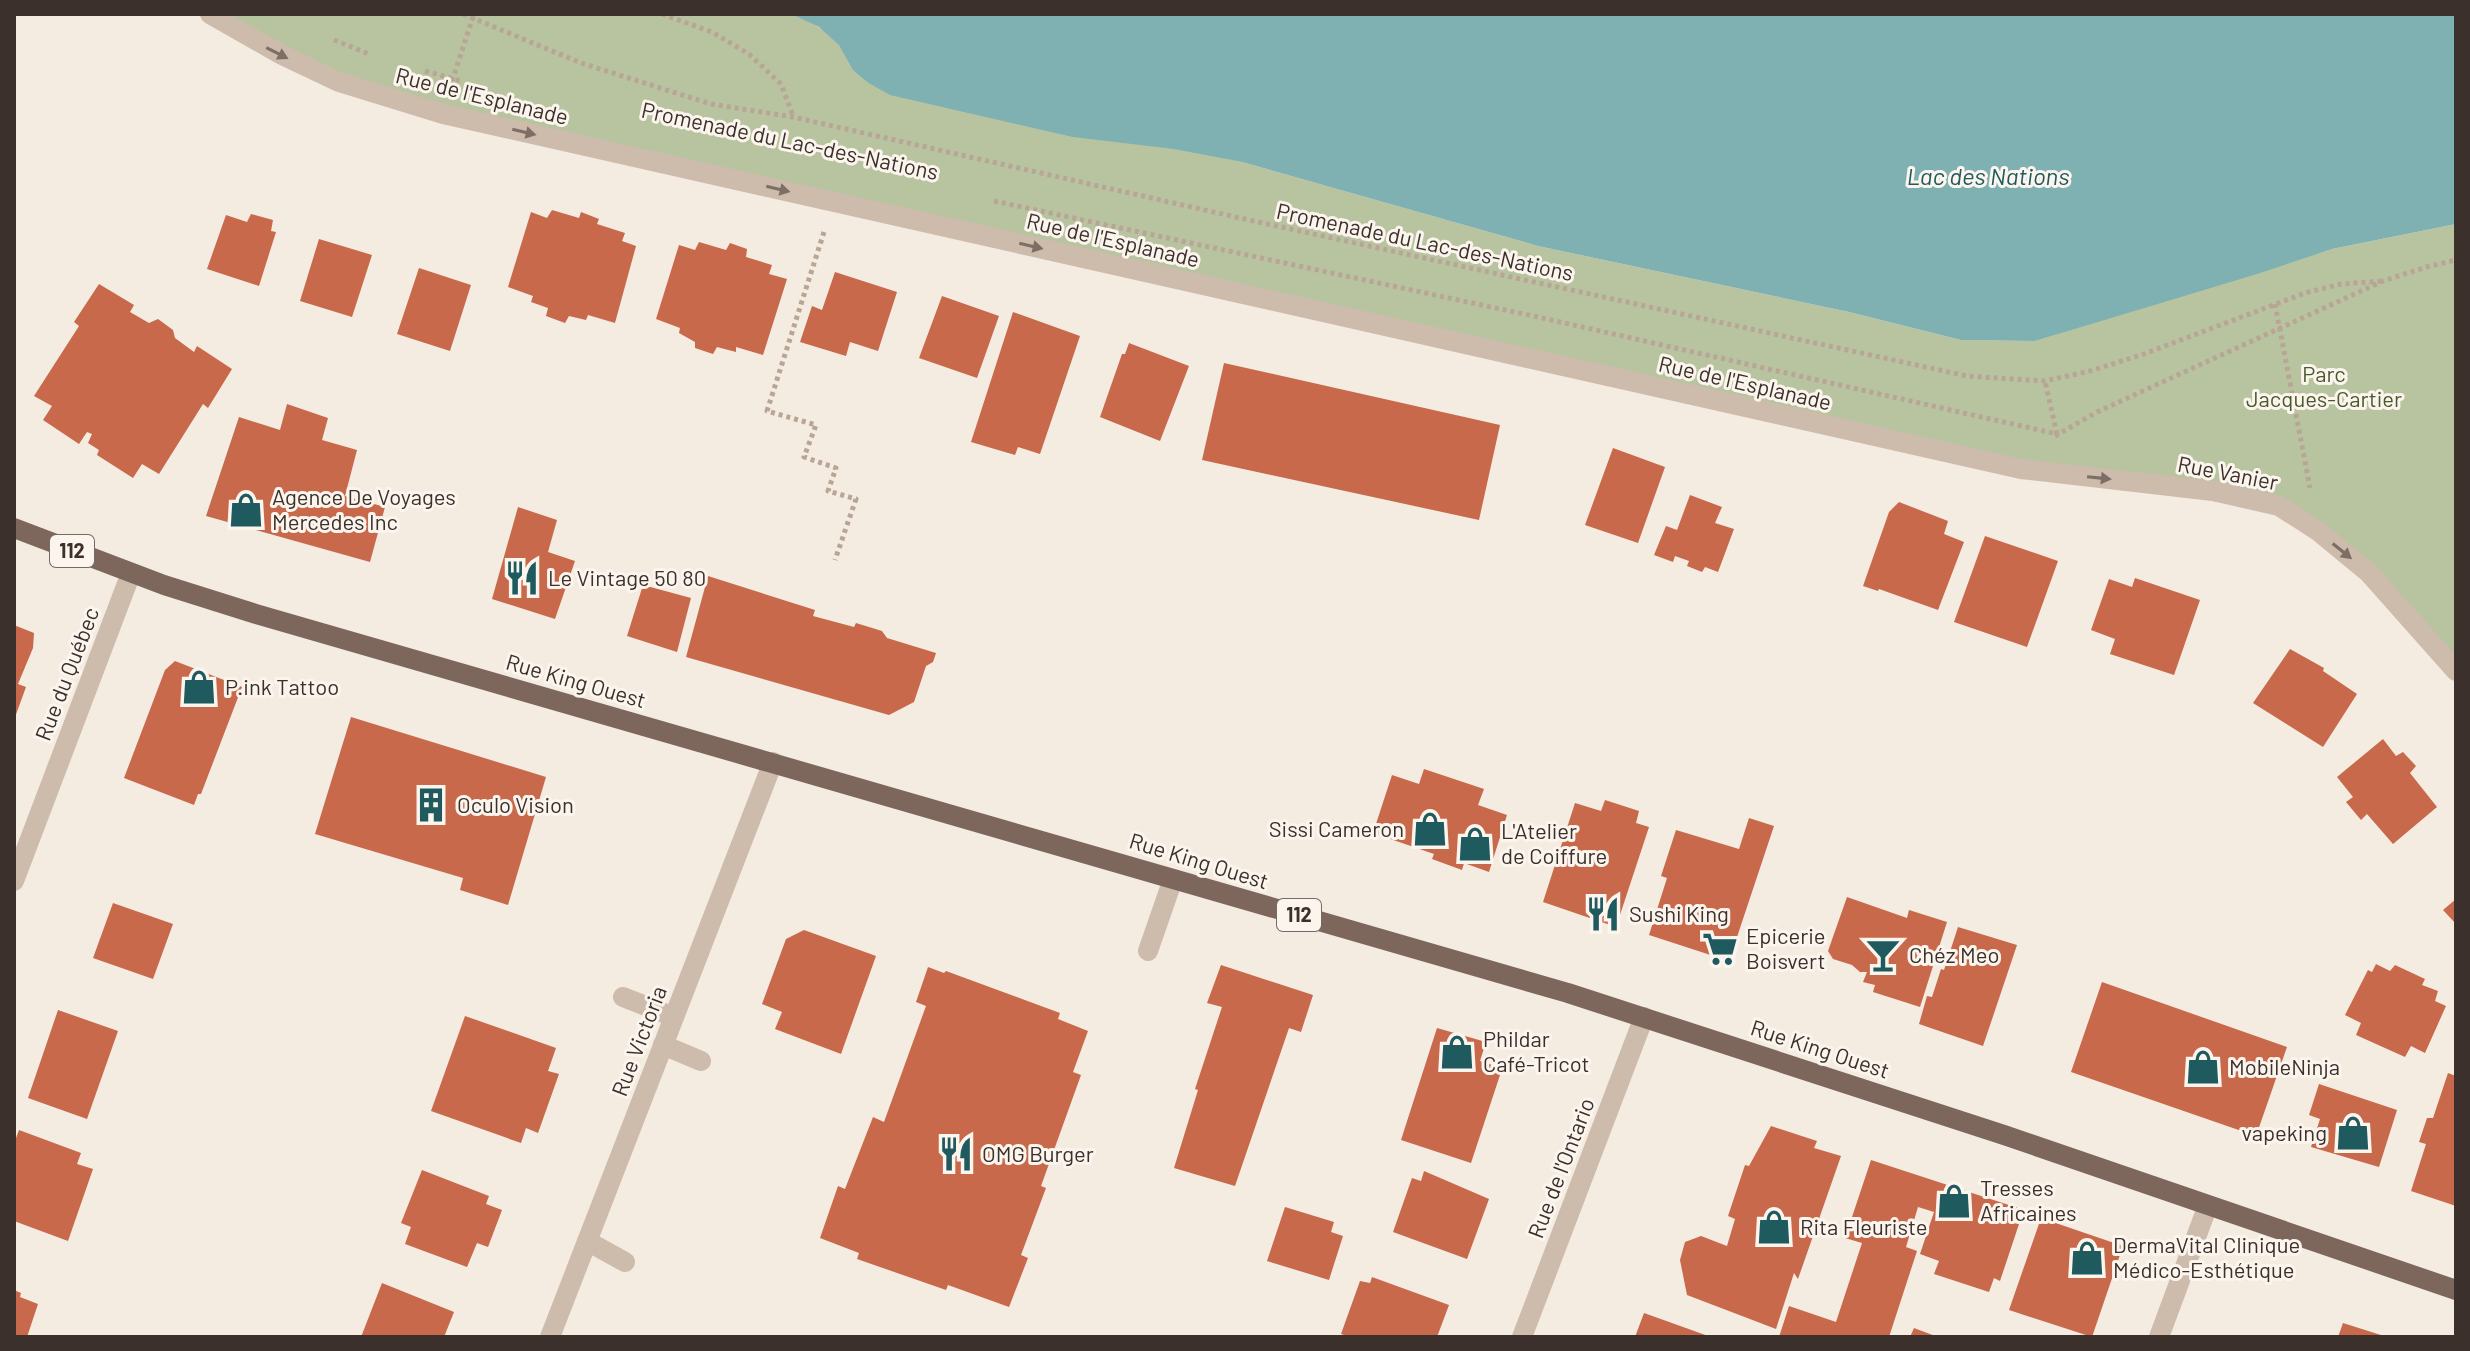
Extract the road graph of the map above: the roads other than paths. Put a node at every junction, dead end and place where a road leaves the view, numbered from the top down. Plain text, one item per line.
1 (210, 14) edge
2 (2021, 469) joint
3 (14, 528) edge
4 (131, 573) junction
5 (2456, 671) edge
6 (773, 762) junction
7 (1173, 879) junction
8 (14, 881) edge
9 (1148, 951) dead end
10 (623, 997) dead end
11 (674, 1017) junction
12 (1644, 1017) junction
13 (663, 1045) junction
14 (701, 1061) dead end
15 (2208, 1205) junction
16 (587, 1241) junction
17 (625, 1262) dead end
18 (2456, 1290) edge
19 (550, 1337) edge
20 (1522, 1337) edge
21 (2159, 1337) edge

1 -> 2 street, Rue de l'Esplanade
2 -> 5 street, Rue Vanier
3 - 4 main road, Rue King Ouest / 112
4 - 6 main road, Rue King Ouest / 112
4 - 8 street, Rue du Québec
6 - 7 main road, Rue King Ouest / 112
6 - 11 street, Rue Victoria
7 - 9 street
7 - 12 main road, Rue King Ouest / 112
10 - 11 street
11 - 13 street, Rue Victoria
12 - 15 main road, Rue King Ouest / 112
12 - 20 street, Rue de l'Ontario
13 - 14 street
13 - 16 street, Rue Victoria
15 - 18 main road, Rue King Ouest / 112
15 - 21 street
16 - 17 street
16 - 19 street, Rue Victoria

